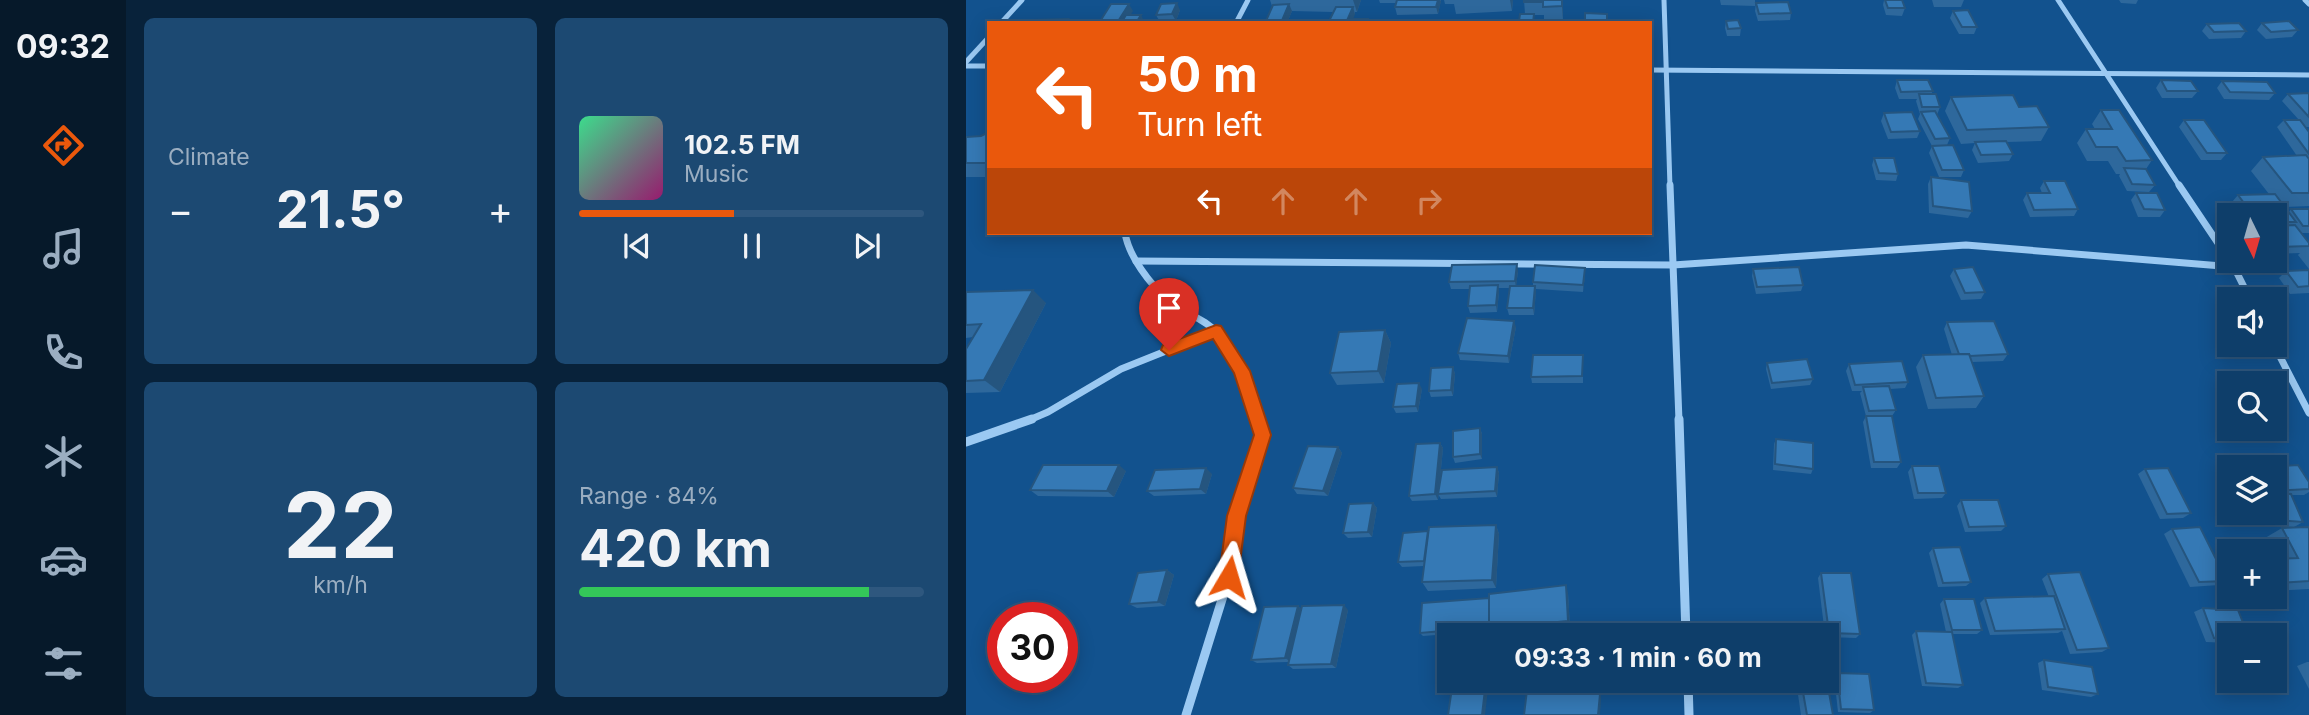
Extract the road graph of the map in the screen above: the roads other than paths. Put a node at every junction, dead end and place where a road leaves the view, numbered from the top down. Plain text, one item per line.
1 (1022, 0) edge
2 (1248, 0) edge
3 (1664, 0) edge
4 (2058, 0) edge
5 (1003, 21) edge
6 (1237, 21) edge
7 (987, 39) edge
8 (966, 64) edge
9 (987, 66) edge
10 (1652, 70) edge
11 (1666, 70) junction
12 (2104, 74) junction
13 (2309, 75) edge
14 (1125, 235) edge
15 (2217, 242) edge
16 (1136, 261) junction
17 (1674, 265) junction
18 (2217, 266) edge
19 (1216, 331) junction
20 (2280, 357) edge
21 (2309, 413) edge
22 (966, 442) edge
23 (1686, 623) edge
24 (1688, 693) edge
25 (1186, 715) edge
26 (1689, 715) edge

1 - 5 street
2 - 6 street
3 - 11 street
4 - 12 street
7 - 8 street
8 - 9 street
10 - 11 street
11 - 12 street
11 - 17 street
12 - 13 street
12 - 15 street
14 - 16 street
16 - 17 street
16 - 19 street
17 - 18 street
17 - 23 street
19 - 22 street
19 - 25 street
20 - 21 street
24 - 26 street

